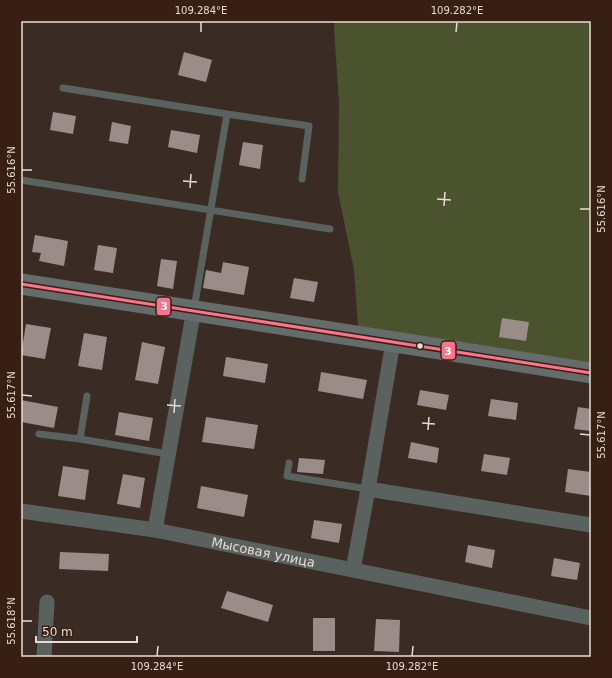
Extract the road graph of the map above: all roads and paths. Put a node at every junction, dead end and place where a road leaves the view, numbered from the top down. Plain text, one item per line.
1 (63, 88) dead end
2 (228, 114) junction
3 (302, 179) dead end
4 (21, 180) edge
5 (211, 209) junction
6 (330, 229) dead end
7 (21, 284) edge
8 (194, 309) junction
9 (393, 342) junction
10 (591, 373) edge
11 (87, 396) dead end
12 (39, 434) dead end
13 (80, 439) junction
14 (168, 454) junction
15 (289, 463) dead end
16 (368, 489) junction
17 (21, 511) edge
18 (591, 524) edge
19 (155, 530) junction
20 (353, 570) junction
21 (47, 602) dead end
22 (591, 618) edge
23 (44, 657) edge

1 - 2 lane
2 - 3 lane
2 - 5 lane
4 - 5 lane
5 - 6 lane
5 - 8 lane
7 - 8 street
8 - 9 street
8 - 14 street
9 - 10 street
9 - 16 street
11 - 13 lane
12 - 13 lane
13 - 14 lane
14 - 19 street
15 - 16 lane
16 - 18 street
16 - 20 street
17 - 19 street, Мысовая улица
19 - 20 street, Мысовая улица
20 - 22 street, Мысовая улица
21 - 23 street

